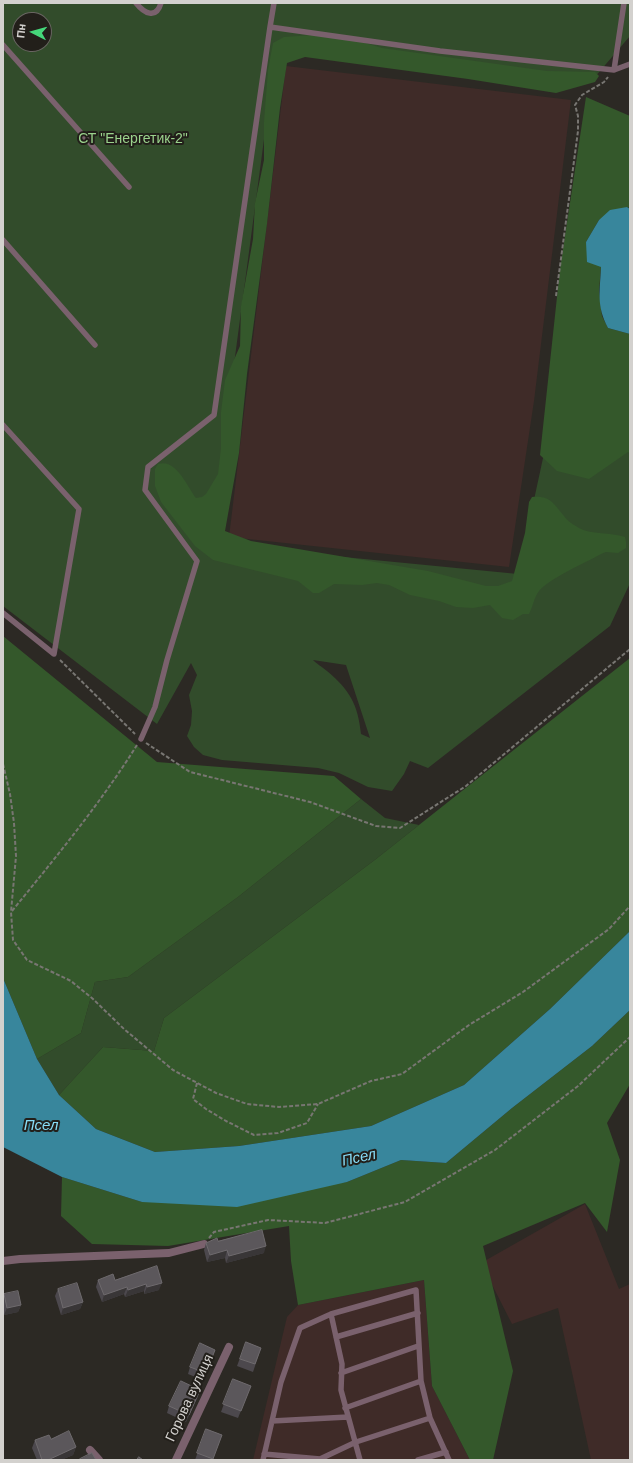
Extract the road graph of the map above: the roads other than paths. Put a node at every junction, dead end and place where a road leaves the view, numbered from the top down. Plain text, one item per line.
1 (136, 3) edge
2 (161, 3) edge
3 (274, 3) edge
4 (624, 3) edge
5 (270, 27) junction
6 (3, 45) edge
7 (630, 64) edge
8 (614, 70) junction
9 (129, 187) dead end
10 (3, 240) edge
11 (95, 345) dead end
12 (3, 425) edge
13 (3, 613) edge
14 (141, 739) road end
15 (204, 1244) road end
16 (3, 1261) edge
17 (418, 1313) junction
18 (331, 1314) junction
19 (336, 1337) junction
20 (418, 1346) junction
21 (229, 1347) dead end
22 (341, 1373) junction
23 (421, 1381) junction
24 (345, 1408) junction
25 (348, 1418) junction
26 (430, 1418) junction
27 (272, 1421) junction
28 (356, 1442) junction
29 (90, 1450) dead end
30 (446, 1452) junction
31 (264, 1454) junction
32 (295, 1458) edge
33 (99, 1460) edge
34 (176, 1460) edge
35 (263, 1460) edge
36 (360, 1460) edge
37 (418, 1460) edge
38 (450, 1460) edge

1 - 2 lane
3 - 5 lane
4 - 8 lane
5 - 8 lane
5 - 14 lane
6 - 9 lane
7 - 8 lane
10 - 11 lane
12 - 13 lane
15 - 16 street
17 - 18 lane
17 - 19 lane
17 - 20 lane
18 - 19 lane
18 - 27 lane
19 - 22 lane
20 - 22 lane
20 - 23 lane
21 - 34 street, Горова вулиця
22 - 24 lane
23 - 24 lane
23 - 26 lane
24 - 25 lane
25 - 27 lane
25 - 28 lane
26 - 28 lane
26 - 30 lane
27 - 31 lane
28 - 32 lane
28 - 36 lane
29 - 33 street
30 - 37 lane
30 - 38 lane
31 - 32 lane
31 - 35 lane

